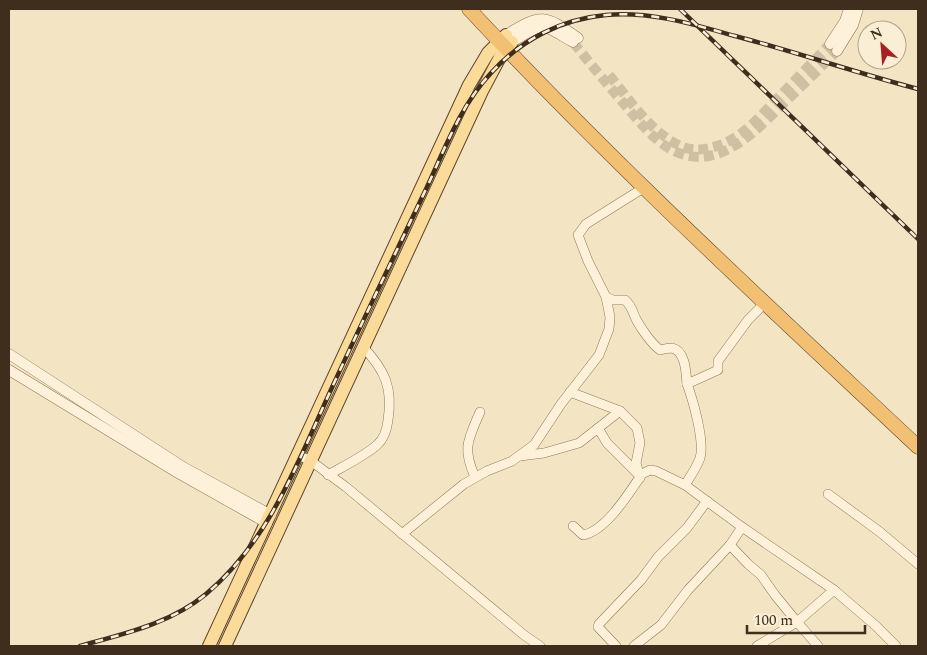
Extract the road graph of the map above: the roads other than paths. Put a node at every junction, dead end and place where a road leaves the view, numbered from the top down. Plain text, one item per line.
1 (469, 9) edge
2 (482, 9) edge
3 (848, 9) edge
4 (858, 9) edge
5 (575, 40) tunnel mouth
6 (506, 42) junction
7 (644, 187) junction
8 (606, 297) junction
9 (765, 304) junction
10 (363, 347) junction
11 (9, 354) edge
12 (9, 370) edge
13 (688, 384) junction
14 (570, 392) junction
15 (620, 411) junction
16 (480, 412) dead end
17 (598, 428) junction
18 (918, 434) edge
19 (918, 447) edge
20 (298, 455) junction
21 (519, 456) junction
22 (311, 461) junction
23 (328, 475) junction
24 (639, 476) junction
25 (476, 477) junction
26 (685, 485) junction
27 (828, 494) dead end
28 (707, 501) junction
29 (269, 519) junction
30 (572, 526) dead end
31 (742, 527) junction
32 (402, 534) junction
33 (730, 544) junction
34 (918, 564) edge
35 (834, 590) junction
36 (796, 622) junction
37 (209, 646) edge
38 (225, 646) edge
39 (540, 646) edge
40 (616, 646) edge
41 (634, 646) edge
42 (756, 646) edge
43 (818, 646) edge
44 (896, 646) edge

1 - 6 highway
2 - 6 highway
3 - 4 street
5 - 6 street
6 - 7 highway
6 - 10 main road
6 - 18 highway
6 - 20 main road
7 - 8 street
7 - 9 highway
8 - 13 street
8 - 14 street
9 - 13 street
9 - 19 highway
10 - 22 main road
10 - 23 street
11 - 29 street
12 - 29 street
13 - 26 street
14 - 15 street
14 - 21 street
15 - 17 street
15 - 24 street
16 - 25 street
17 - 21 street
17 - 24 street
20 - 22 street
20 - 29 main road
21 - 25 street
22 - 23 street
22 - 38 main road
23 - 32 street
24 - 26 street
24 - 30 street
25 - 32 street
26 - 28 street
27 - 34 street
28 - 31 street
28 - 40 street
29 - 37 main road
31 - 33 street
31 - 35 street
32 - 39 street
33 - 36 street
33 - 41 street
35 - 36 street
35 - 44 street
36 - 42 street
36 - 43 street

